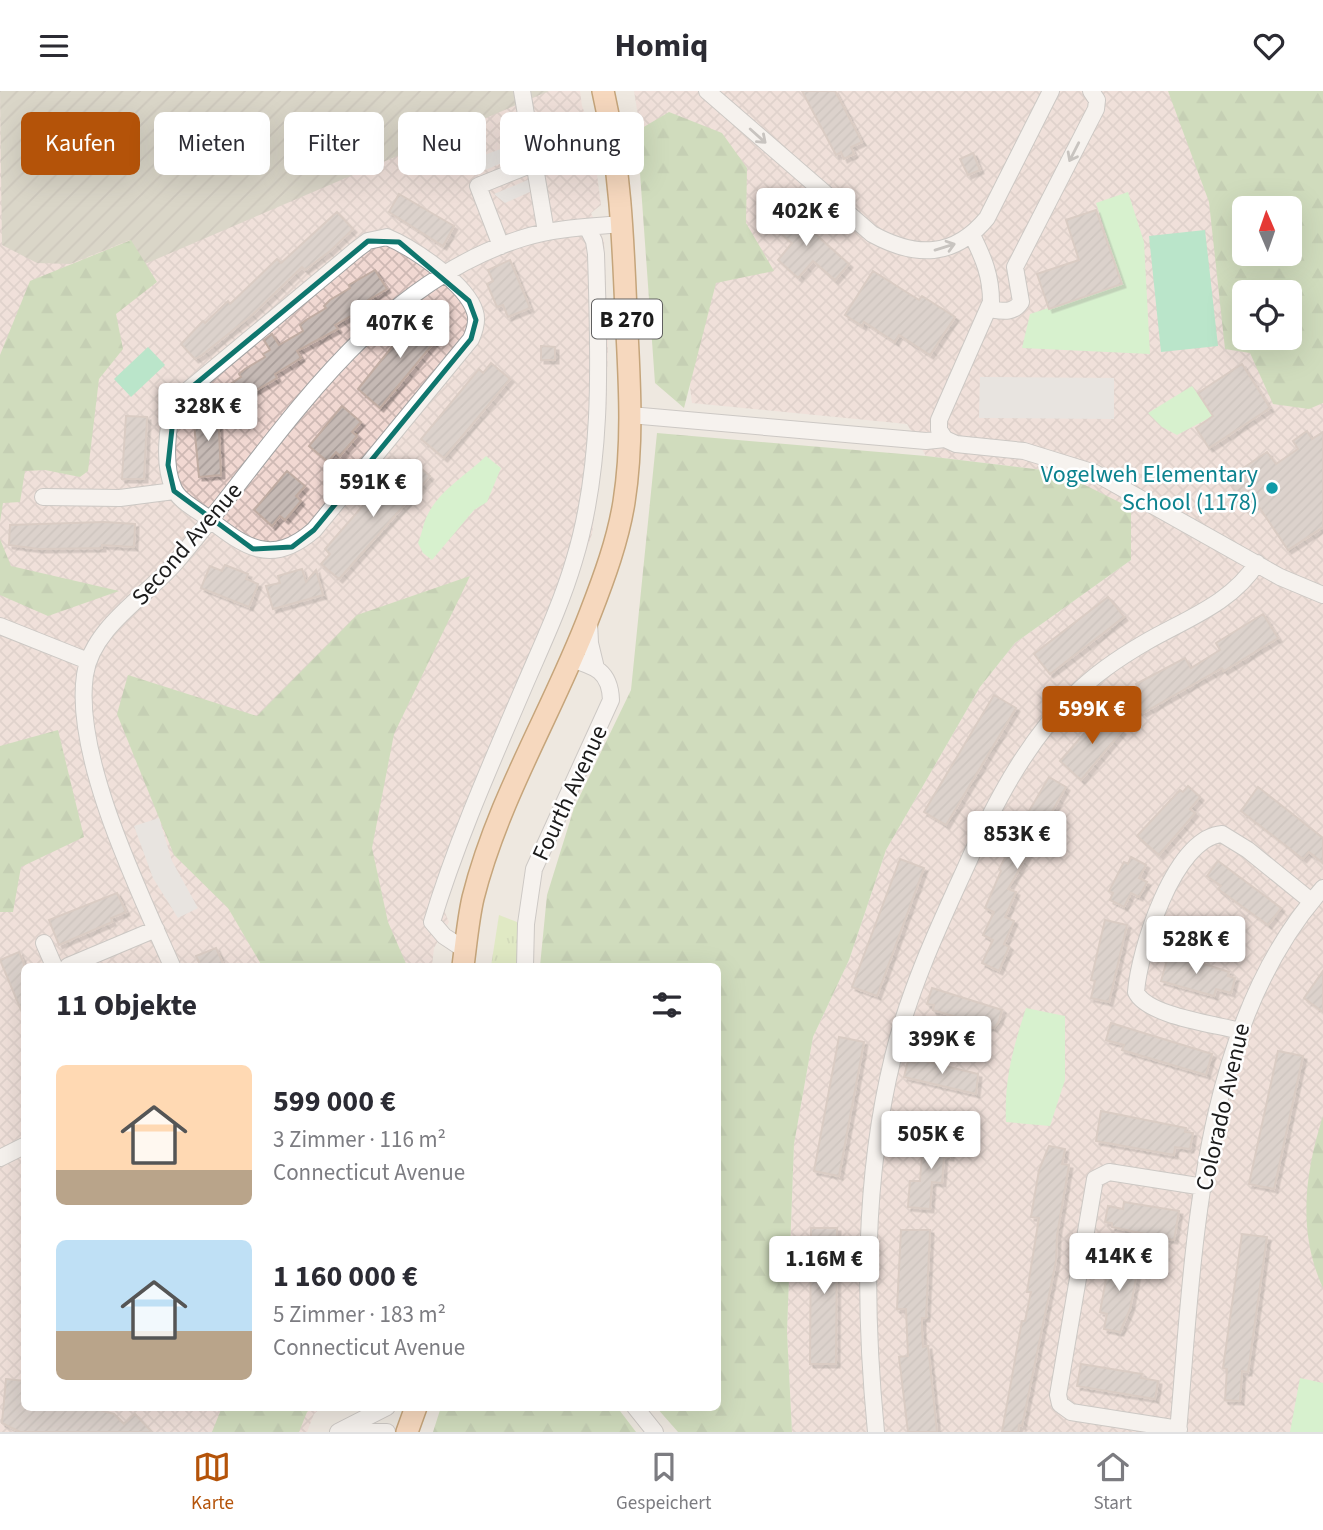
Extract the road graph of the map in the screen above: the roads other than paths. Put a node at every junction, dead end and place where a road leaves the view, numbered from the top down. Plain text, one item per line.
1 (522, 91) edge
2 (603, 91) edge
3 (707, 91) edge
4 (1051, 91) edge
5 (1091, 91) edge
6 (526, 112) edge
7 (505, 175) edge
8 (537, 175) edge
9 (622, 224) junction
10 (587, 227) junction
11 (546, 232) junction
12 (972, 236) junction
13 (501, 246) junction
14 (445, 275) junction
15 (989, 309) junction
16 (630, 415) junction
17 (945, 439) junction
18 (174, 491) junction
19 (43, 497) dead end
20 (211, 521) junction
21 (1257, 563) junction
22 (1323, 594) edge
23 (589, 617) junction
24 (0, 626) edge
25 (570, 659) junction
26 (88, 661) junction
27 (596, 668) junction
28 (1323, 888) edge
29 (1311, 901) junction
30 (156, 929) junction
31 (44, 943) dead end
32 (464, 958) edge
33 (53, 963) edge
34 (75, 963) edge
35 (171, 963) edge
36 (526, 963) edge
37 (1240, 1031) junction
38 (21, 1148) edge
39 (0, 1158) edge
40 (1204, 1187) junction
41 (379, 1411) edge
42 (415, 1411) edge
43 (638, 1411) edge
44 (1178, 1431) edge
45 (338, 1432) edge
46 (363, 1432) edge
47 (387, 1432) edge
48 (407, 1432) edge
49 (655, 1432) edge
50 (876, 1432) edge

1 - 6 street
2 - 9 main road, B 270
3 -> 12 street
4 - 12 street
5 -> 15 street
7 - 13 street
8 - 11 street
9 - 10 street, Second Avenue
9 - 16 main road, B 270
10 - 11 street, Second Avenue
10 - 32 street
11 - 13 street, Second Avenue
12 - 15 street
13 - 14 street, Second Avenue
14 - 18 street
14 - 20 street, Second Avenue
14 - 20 street
15 - 17 street
16 - 17 street
16 - 23 main road, B 270
17 - 21 street
18 - 19 street
18 - 20 street
20 - 26 street, Second Avenue
21 - 22 street
21 - 50 street
23 - 25 main road, B 270
23 - 27 street, Fourth Avenue
24 - 26 street
25 - 27 street
25 - 32 main road, B 270
26 - 30 street, Second Avenue
27 - 36 street, Fourth Avenue
28 - 29 street, Colorado Avenue
29 - 37 street, Colorado Avenue
29 - 37 street
30 - 34 street
30 - 35 street, Second Avenue
31 - 33 street
37 - 40 street, Colorado Avenue
38 - 39 street
40 - 44 street, Colorado Avenue
40 - 44 street
41 - 45 street
42 - 48 main road
43 - 49 street
46 - 47 street

